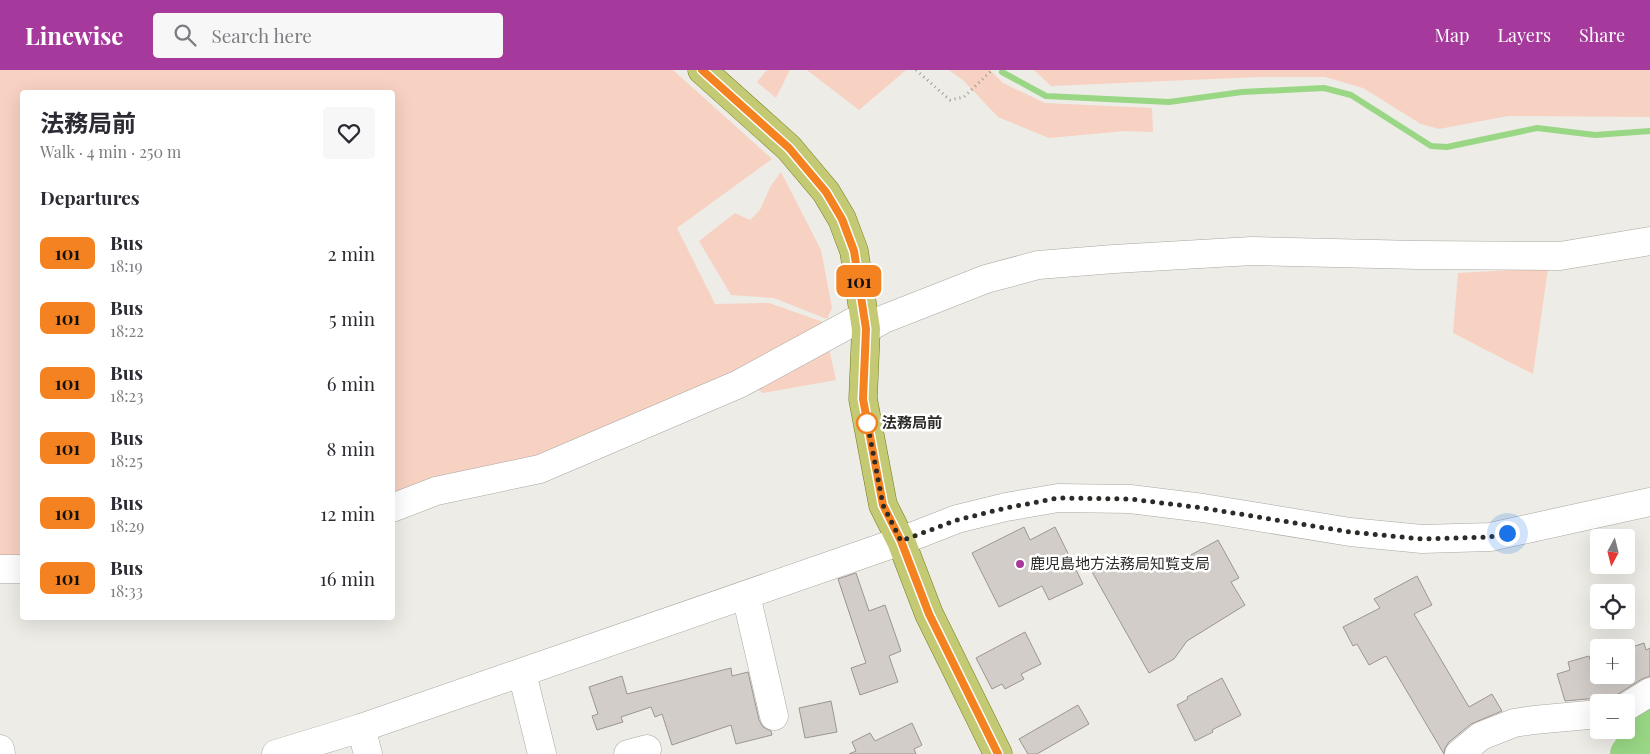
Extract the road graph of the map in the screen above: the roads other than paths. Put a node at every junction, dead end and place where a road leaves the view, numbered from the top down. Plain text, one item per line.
1 (702, 70) edge
2 (1650, 241) edge
3 (865, 322) junction
4 (1650, 502) edge
5 (395, 507) edge
6 (901, 541) junction
7 (0, 569) edge
8 (20, 569) edge
9 (746, 595) junction
10 (522, 673) junction
11 (1650, 692) edge
12 (1635, 701) edge
13 (1590, 715) edge
14 (774, 716) dead end
15 (364, 741) edge
16 (0, 749) edge
17 (1, 754) edge
18 (276, 754) edge
19 (542, 754) edge
20 (998, 754) edge
21 (1459, 754) edge

1 - 3 main road
2 - 3 street
3 - 5 street
3 - 6 main road
4 - 6 street
6 - 9 street
6 - 20 main road
7 - 8 street
9 - 10 street
9 - 14 street
10 - 15 street
10 - 19 street
11 - 12 street
13 - 21 street
15 - 18 street
16 - 17 street

